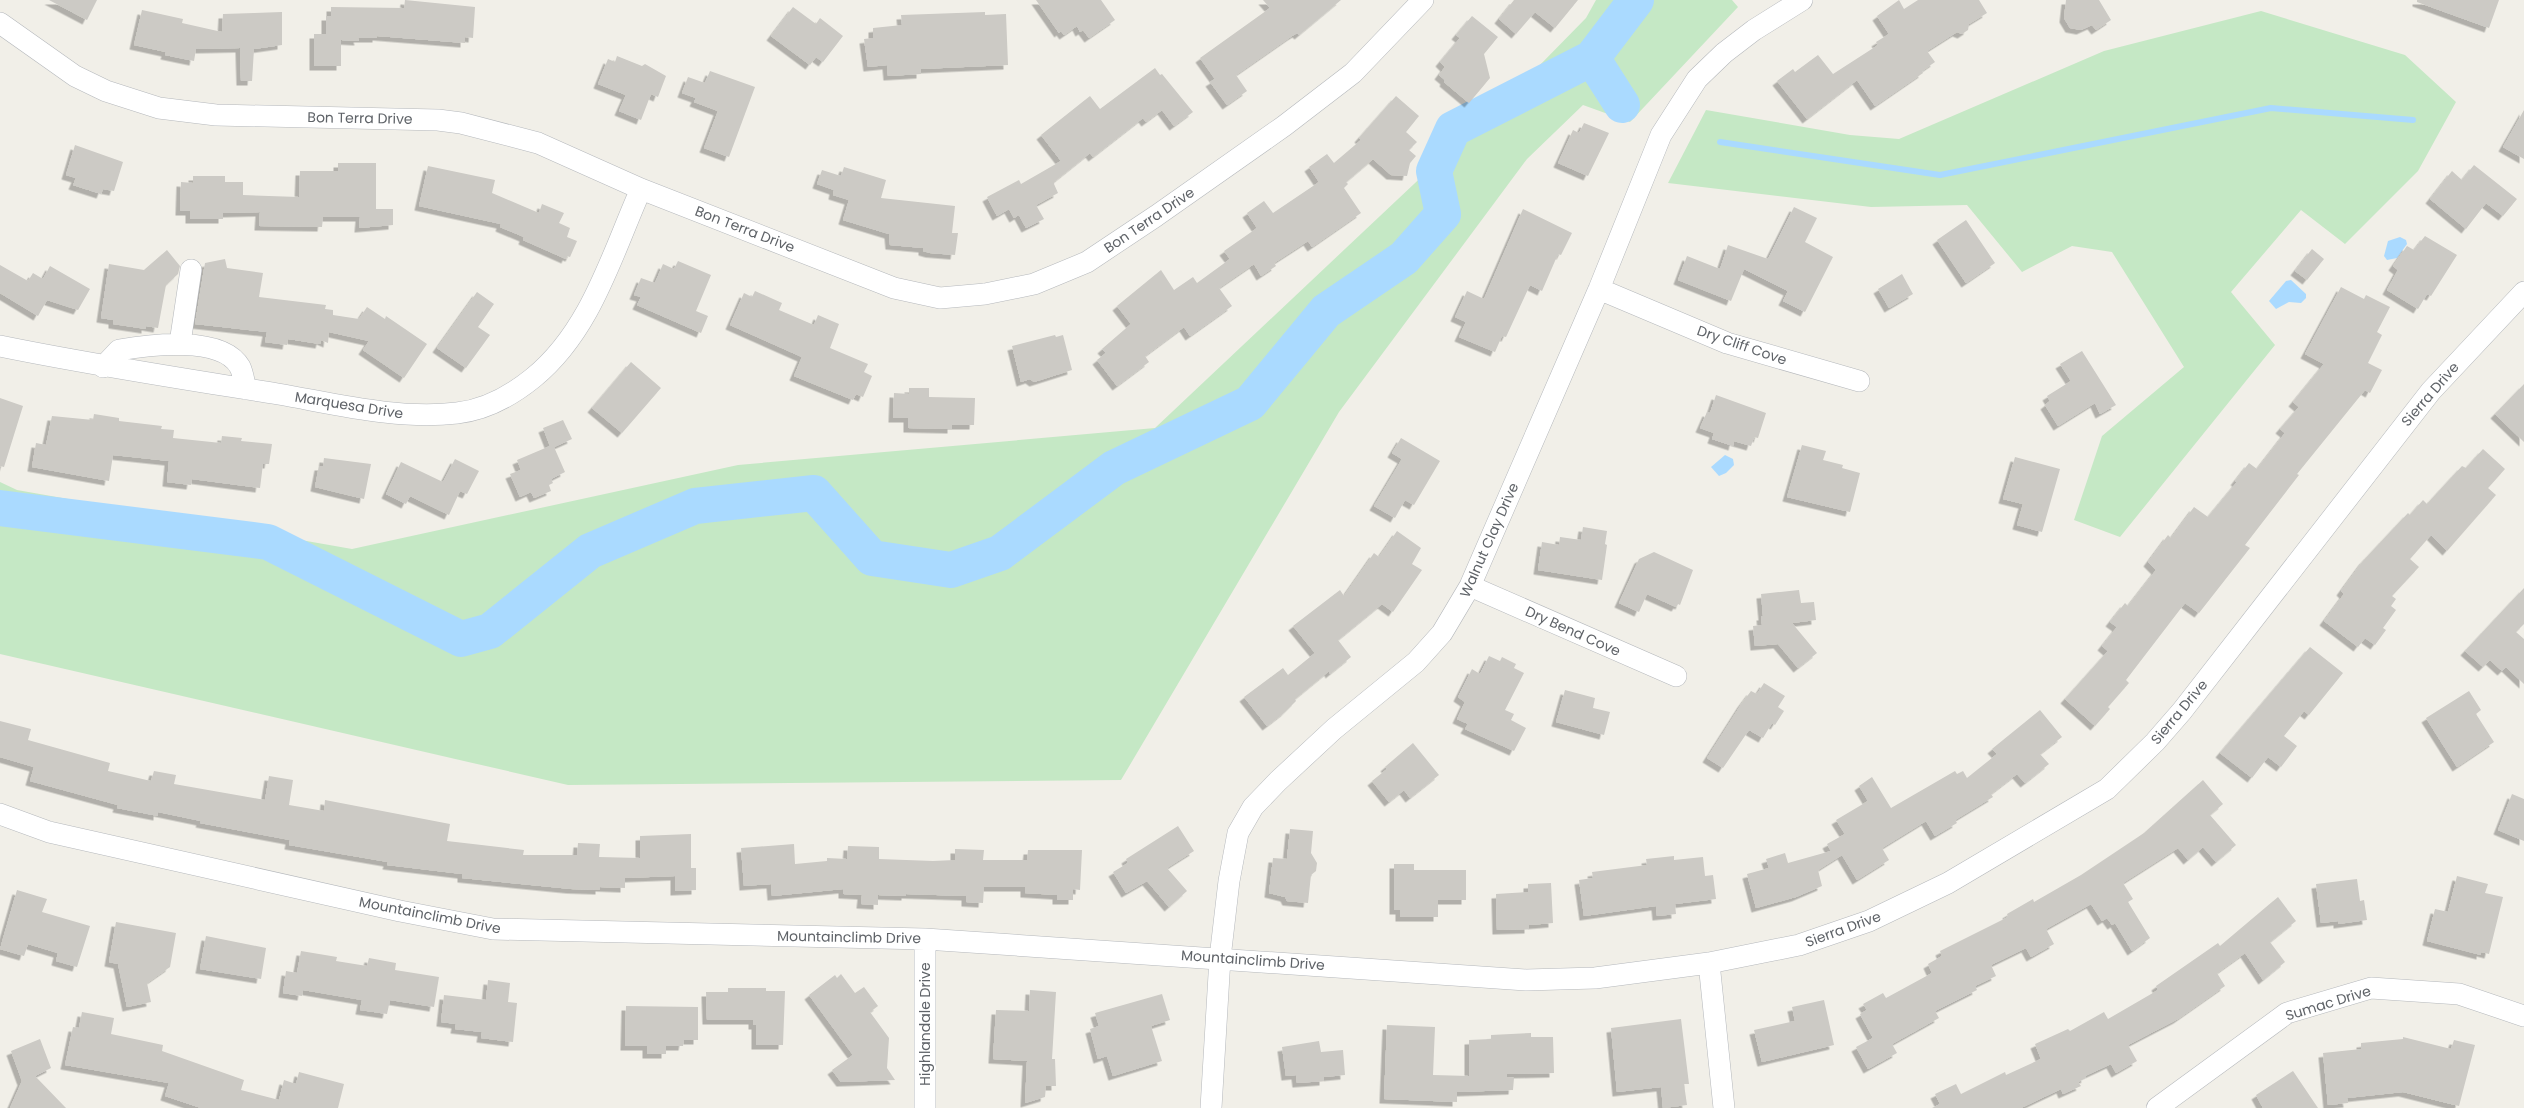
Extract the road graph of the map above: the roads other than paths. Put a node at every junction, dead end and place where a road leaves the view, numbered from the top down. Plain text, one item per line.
1 (1423, 0) edge
2 (1802, 0) edge
3 (0, 23) edge
4 (641, 189) junction
5 (192, 270) dead end
6 (1599, 289) junction
7 (2524, 292) edge
8 (180, 343) junction
9 (0, 346) edge
10 (103, 367) junction
11 (1859, 381) dead end
12 (246, 389) junction
13 (1470, 586) junction
14 (1676, 676) dead end
15 (0, 814) edge
16 (925, 939) junction
17 (1220, 958) junction
18 (1709, 963) junction
19 (2524, 1016) edge
20 (924, 1108) edge
21 (1211, 1108) edge
22 (1724, 1108) edge
23 (2157, 1108) edge

1 - 4 street, Bon Terra Drive
2 - 6 street, Walnut Clay Drive
3 - 4 street, Bon Terra Drive
4 - 12 street, Marquesa Drive
5 - 8 street
6 - 11 street, Dry Cliff Cove
6 - 13 street, Walnut Clay Drive
7 - 18 street, Sierra Drive
8 - 10 street
8 - 12 street
9 - 10 street, Marquesa Drive
10 - 12 street, Marquesa Drive
13 - 14 street, Dry Bend Cove
13 - 17 street, Walnut Clay Drive
15 - 16 street, Mountainclimb Drive
16 - 17 street, Mountainclimb Drive
16 - 20 street, Highlandale Drive
17 - 18 street, Mountainclimb Drive
17 - 21 street, Walnut Clay Drive
18 - 22 street
19 - 23 street, Sumac Drive

